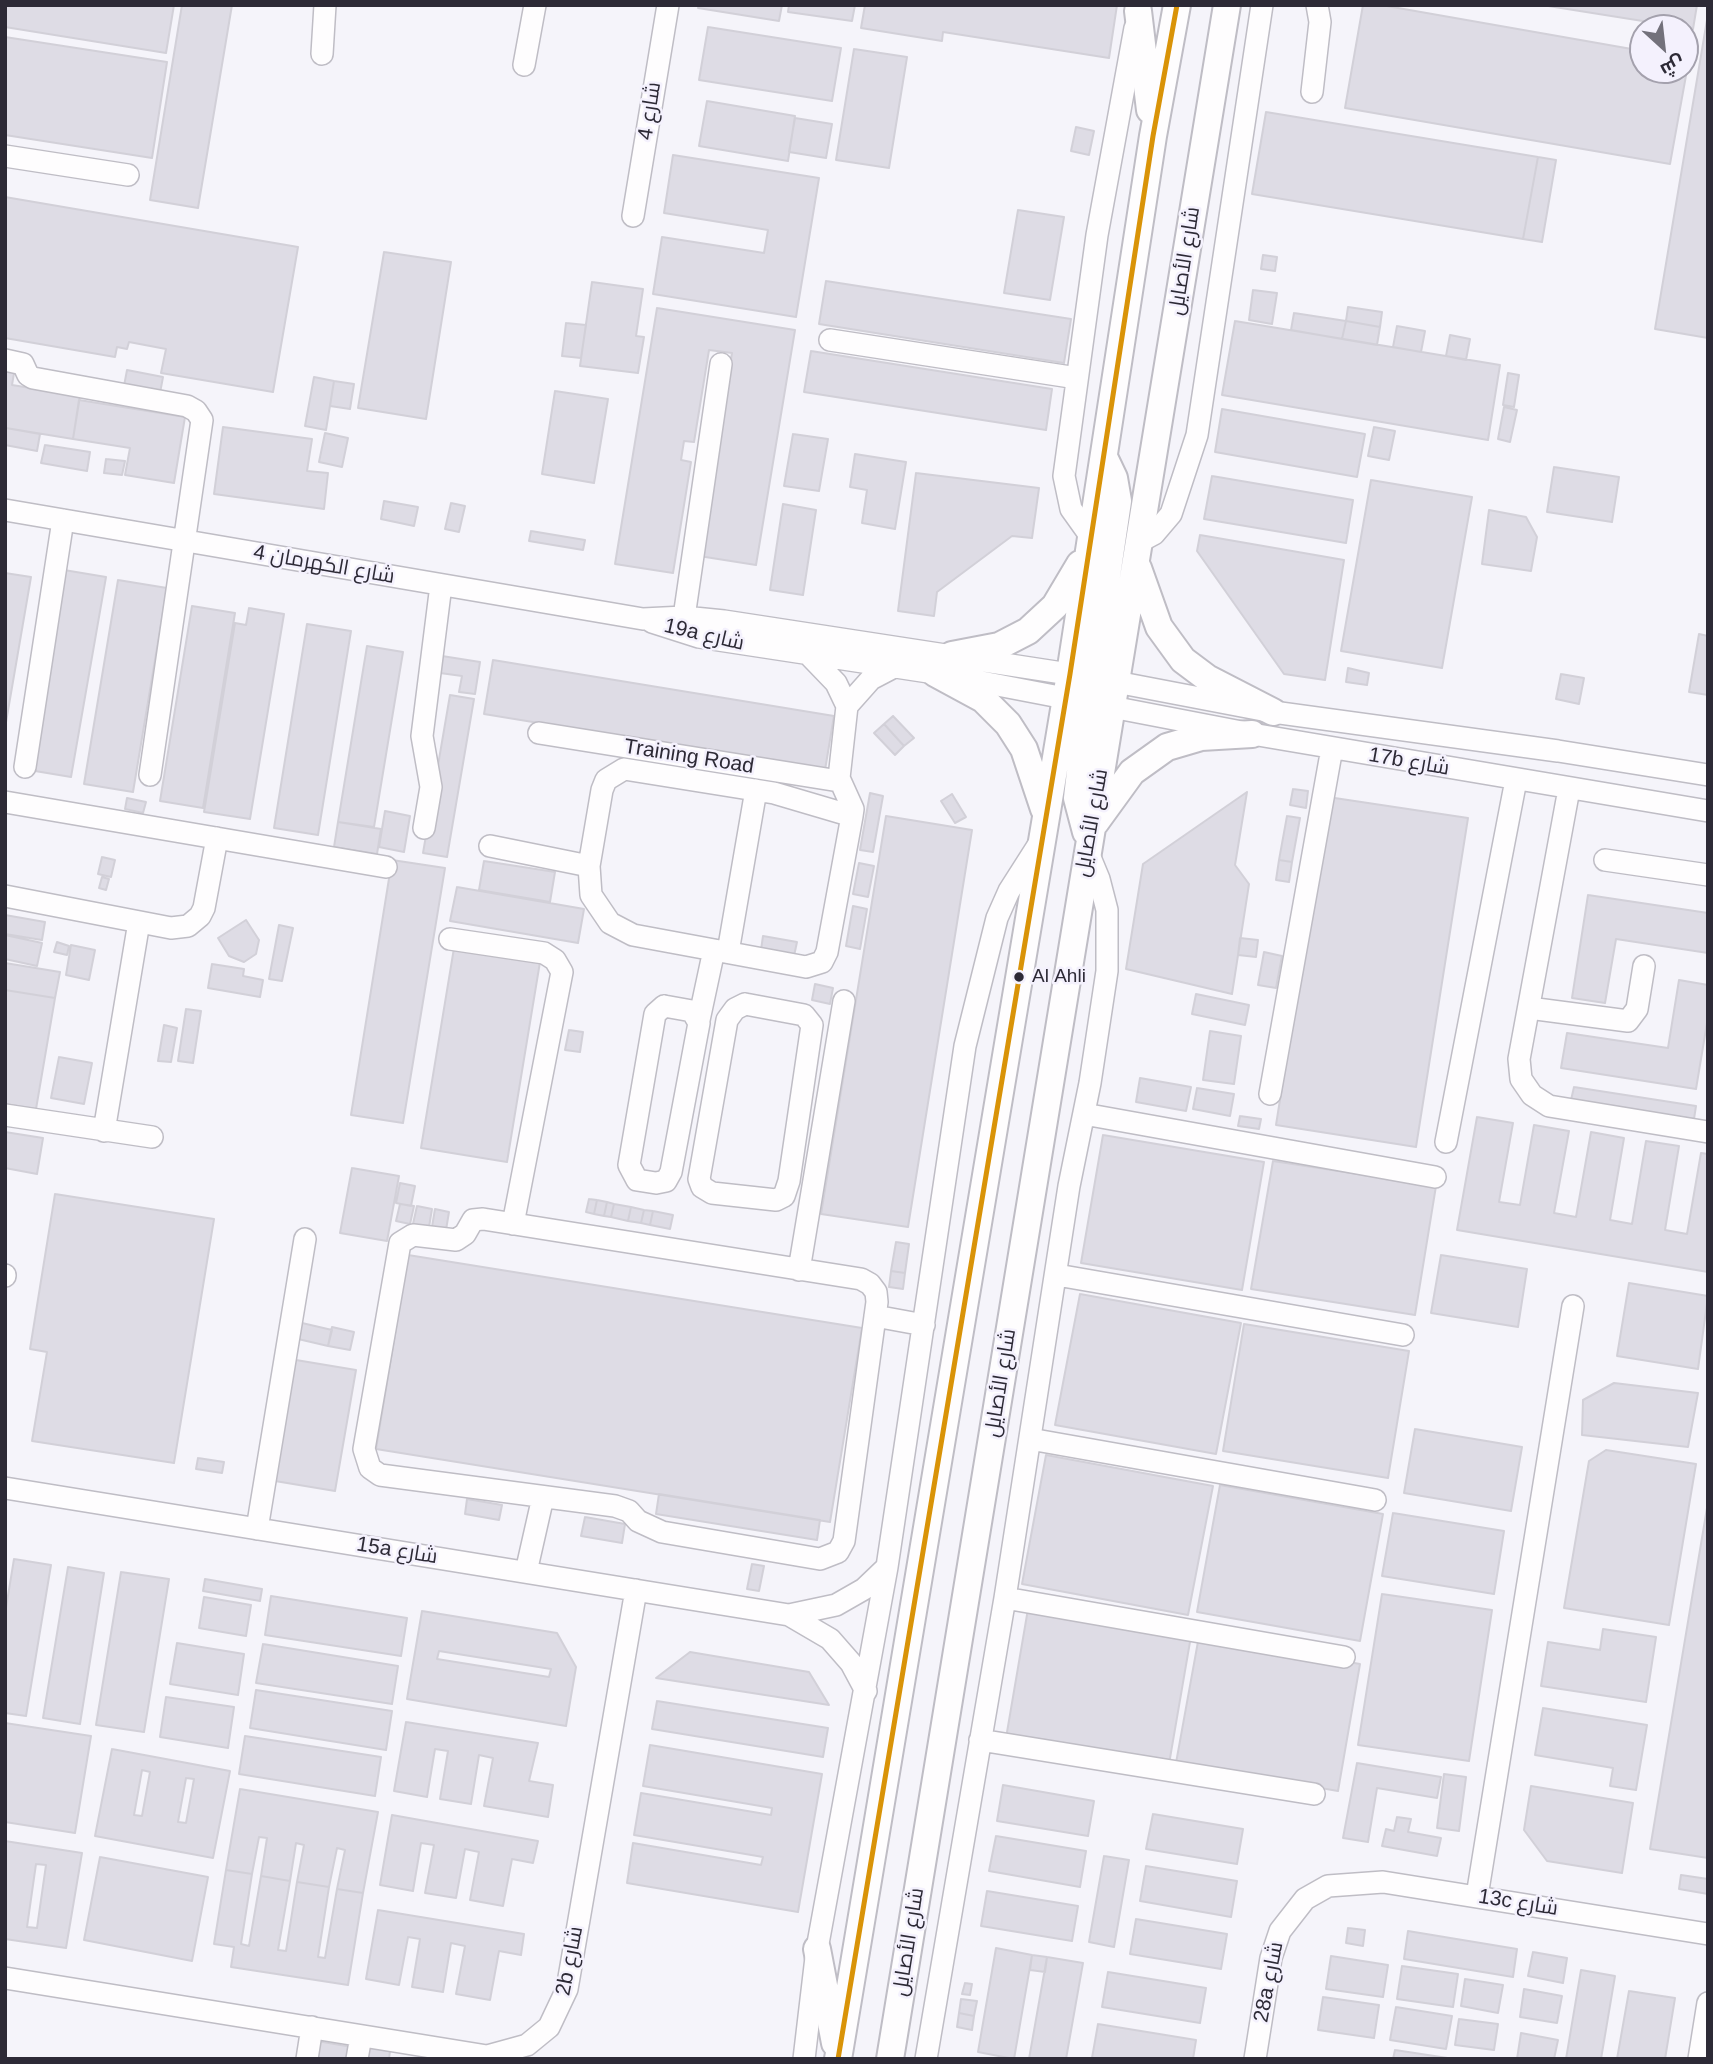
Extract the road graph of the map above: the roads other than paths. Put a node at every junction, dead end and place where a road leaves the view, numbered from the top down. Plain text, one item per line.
1 (325, 5) edge
2 (535, 5) edge
3 (668, 5) edge
4 (1177, 5) edge
5 (1227, 5) edge
6 (1262, 5) edge
7 (1317, 5) edge
8 (1138, 8) edge
9 (322, 54) dead end
10 (524, 65) dead end
11 (1312, 92) dead end
12 (1153, 136) junction
13 (5, 156) edge
14 (128, 175) dead end
15 (634, 216) dead end
16 (830, 340) dead end
17 (5, 360) edge
18 (721, 364) dead end
19 (1077, 378) junction
20 (1103, 457) junction
21 (5, 510) edge
22 (63, 520) junction
23 (1091, 540) junction
24 (185, 541) junction
25 (1138, 553) junction
26 (441, 585) junction
27 (684, 617) junction
28 (643, 619) junction
29 (810, 656) junction
30 (943, 664) junction
31 (892, 668) junction
32 (1091, 690) junction
33 (847, 706) junction
34 (1273, 712) junction
35 (539, 733) dead end
36 (1252, 734) junction
37 (613, 745) junction
38 (1332, 748) junction
39 (25, 767) dead end
40 (150, 775) dead end
41 (1708, 775) edge
42 (606, 780) junction
43 (1516, 780) junction
44 (839, 781) junction
45 (1569, 789) junction
46 (756, 790) junction
47 (5, 802) edge
48 (1708, 811) edge
49 (1045, 814) junction
50 (852, 816) junction
51 (425, 828) dead end
52 (217, 838) junction
53 (1089, 840) junction
54 (1040, 844) junction
55 (489, 846) dead end
56 (1605, 860) dead end
57 (589, 866) junction
58 (386, 867) dead end
59 (1708, 875) edge
60 (5, 896) edge
61 (139, 922) junction
62 (450, 939) dead end
63 (721, 951) junction
64 (1644, 966) dead end
65 (844, 1001) dead end
66 (1529, 1008) junction
67 (699, 1020) junction
68 (695, 1047) junction
69 (721, 1050) junction
70 (1270, 1094) dead end
71 (1084, 1114) junction
72 (5, 1115) edge
73 (104, 1130) junction
74 (1708, 1132) edge
75 (152, 1138) dead end
76 (1446, 1142) dead end
77 (675, 1152) junction
78 (703, 1155) junction
79 (1435, 1177) dead end
80 (789, 1181) junction
81 (813, 1182) junction
82 (513, 1224) junction
83 (305, 1239) dead end
84 (799, 1269) junction
85 (1057, 1275) junction
86 (1573, 1306) dead end
87 (875, 1315) junction
88 (924, 1325) junction
89 (1403, 1335) dead end
90 (1030, 1439) junction
91 (5, 1488) edge
92 (543, 1497) junction
93 (1376, 1500) dead end
94 (257, 1529) junction
95 (887, 1567) junction
96 (526, 1572) junction
97 (636, 1590) junction
98 (1005, 1598) junction
99 (789, 1615) junction
100 (1344, 1657) dead end
101 (866, 1691) junction
102 (980, 1740) junction
103 (1314, 1794) dead end
104 (1328, 1886) joint
105 (1477, 1896) junction
106 (1708, 1934) edge
107 (817, 1948) junction
108 (5, 1978) edge
109 (1708, 2003) edge
110 (312, 2027) junction
111 (361, 2036) junction
112 (450, 2054) edge
113 (307, 2059) edge
114 (357, 2059) edge
115 (804, 2059) edge
116 (838, 2059) edge
117 (890, 2059) edge
118 (926, 2059) edge
119 (1255, 2059) edge
120 (1699, 2059) edge

1 - 9 street
2 - 10 street
3 - 15 street, شارع 4
4 - 12 main road, شارع الأصايل
5 - 25 main road, شارع الأصايل
6 - 25 street
7 - 11 street
8 - 12 main road
8 - 19 street
12 - 20 main road, شارع الأصايل
13 - 14 street
16 - 19 street
17 - 24 street
18 - 27 street
19 - 23 street
20 - 23 main road, شارع الأصايل
20 - 32 main road
21 - 22 street, شارع الكهرمان 4
22 - 24 street, شارع الكهرمان 4
22 - 39 street
23 - 30 main road
23 - 32 main road, شارع الأصايل
24 - 26 street, شارع الكهرمان 4
24 - 40 street
25 - 32 main road, شارع الأصايل
25 - 34 main road
26 - 28 street, شارع الكهرمان 4
26 - 51 street
27 - 28 street, 19a شارع
27 - 30 street, 19a شارع
28 - 29 street, 19a شارع
29 - 31 street, 19a شارع
29 - 33 street
30 - 31 street, 19a شارع
30 - 32 street, 19a شارع
30 - 49 main road
31 - 33 street
32 - 34 street, 17b شارع
32 - 36 street, 17b شارع
32 - 49 main road, شارع الأصايل
32 - 53 main road, شارع الأصايل
33 - 44 street
34 - 41 street, 17b شارع
35 - 37 street, Training Road
36 - 38 street, 17b شارع
36 - 53 main road
37 - 42 street
37 - 44 street, Training Road
38 - 43 street, 17b شارع
38 - 70 street
42 - 46 street
42 - 57 street
43 - 45 street, 17b شارع
43 - 76 street
44 - 50 street
45 - 48 street, 17b شارع
45 - 66 street
46 - 50 street
46 - 63 street
47 - 52 street
49 - 54 main road, شارع الأصايل
50 - 63 street
52 - 58 street
52 - 61 street
53 - 71 street
53 - 117 main road, شارع الأصايل
54 - 88 street
54 - 116 main road, شارع الأصايل
55 - 57 street
56 - 59 street
57 - 63 street
60 - 61 street
61 - 73 street
62 - 82 street
63 - 67 street
64 - 66 street
65 - 81 street
66 - 74 street
67 - 68 street
67 - 77 street
68 - 69 street
68 - 77 street
69 - 78 street
69 - 80 street
71 - 79 street
71 - 85 street
72 - 73 street
73 - 75 street
77 - 78 street
78 - 80 street
80 - 81 street
81 - 84 street
82 - 84 street
82 - 92 street
83 - 94 street
84 - 87 street
85 - 89 street
85 - 90 street
86 - 105 street
87 - 88 street
87 - 92 street
88 - 95 street
90 - 93 street
90 - 98 street
91 - 94 street, 15a شارع
92 - 96 street
94 - 96 street, 15a شارع
95 - 99 street, 15a شارع
95 - 101 street
96 - 97 street, 15a شارع
97 - 99 street, 15a شارع
97 - 112 street, 2b شارع
98 - 100 street
98 - 102 street
99 - 101 street, 15a شارع
101 - 107 street
102 - 103 street
102 - 118 street
104 - 105 street, 13c شارع
104 - 119 street, 28a شارع
105 - 106 street, 13c شارع
107 - 115 street
107 - 116 main road
108 - 110 street, 2b شارع
109 - 120 street
110 - 111 street, 2b شارع
110 - 113 street
111 - 112 street, 2b شارع
111 - 114 street

